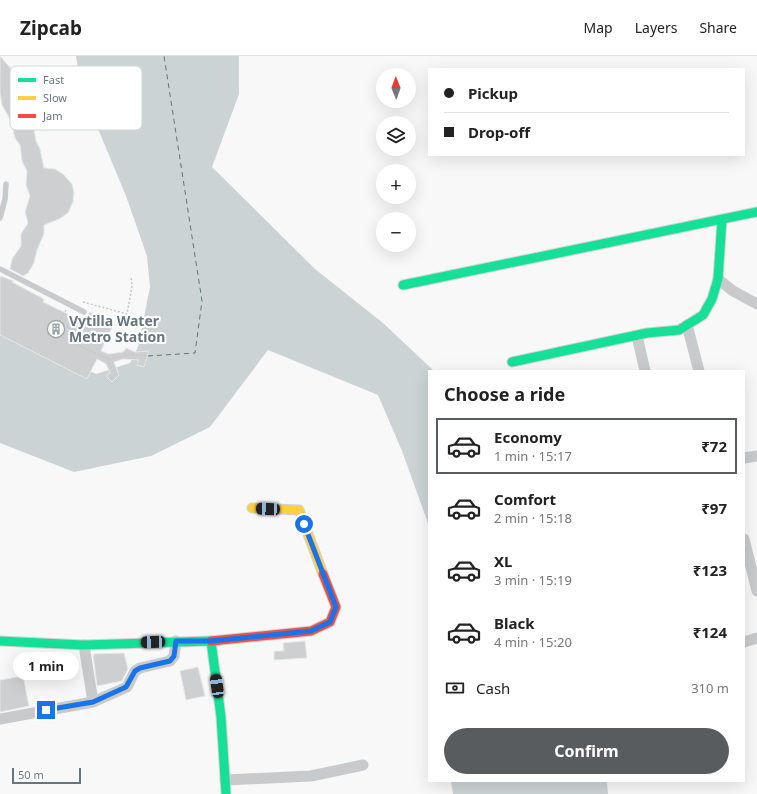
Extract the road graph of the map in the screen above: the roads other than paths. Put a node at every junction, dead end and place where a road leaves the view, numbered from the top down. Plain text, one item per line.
1 (6, 184) dead end
2 (757, 212) edge
3 (0, 218) edge
4 (722, 220) junction
5 (0, 270) edge
6 (718, 279) junction
7 (404, 285) dead end
8 (757, 304) edge
9 (84, 312) dead end
10 (687, 325) junction
11 (637, 336) junction
12 (512, 362) dead end
13 (645, 370) edge
14 (699, 370) edge
15 (757, 456) edge
16 (745, 458) edge
17 (252, 508) dead end
18 (745, 543) edge
19 (757, 591) edge
20 (757, 638) edge
21 (0, 641) edge
22 (176, 641) junction
23 (211, 641) junction
24 (745, 642) edge
25 (84, 645) junction
26 (93, 702) junction
27 (0, 719) edge
28 (363, 765) dead end
29 (225, 780) junction
30 (226, 794) edge

1 - 3 lane
2 - 4 street
4 - 6 street
4 - 7 street
5 - 9 lane
6 - 8 street
6 - 10 street
10 - 11 street
10 - 14 street
11 - 12 street
11 - 13 street
15 - 16 street
17 - 23 street
18 - 19 street
20 - 24 street
21 - 25 street
22 - 23 street
22 - 25 street
22 - 26 street
23 - 29 street
25 - 26 street
26 - 27 street
28 - 29 street
29 - 30 street

